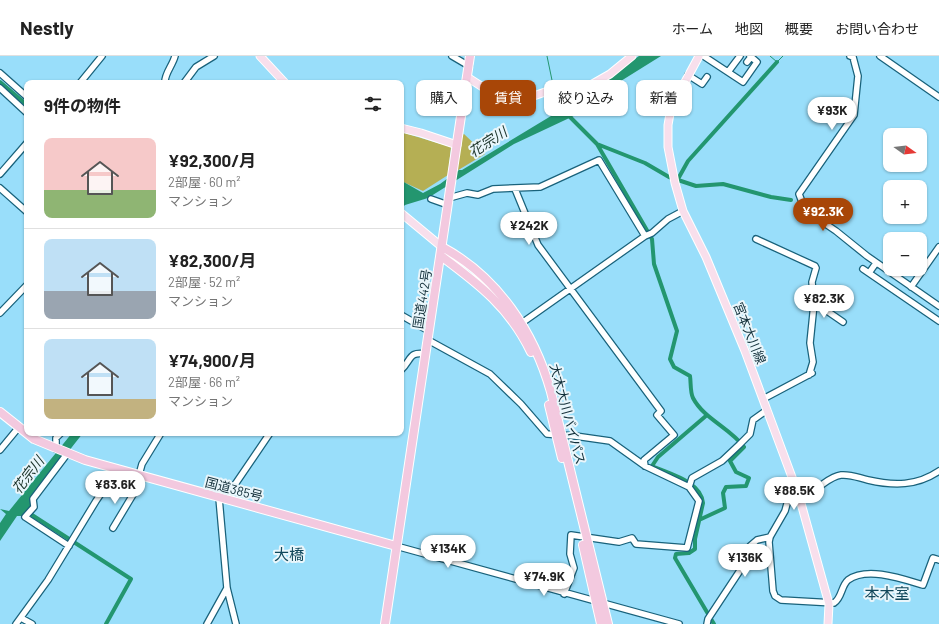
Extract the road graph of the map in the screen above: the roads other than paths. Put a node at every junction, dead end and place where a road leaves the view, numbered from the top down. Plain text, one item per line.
1 (102, 56) edge
2 (175, 56) edge
3 (214, 56) edge
4 (260, 56) edge
5 (452, 56) edge
6 (470, 56) edge
7 (632, 56) edge
8 (740, 56) edge
9 (751, 56) edge
10 (850, 56) edge
11 (859, 56) edge
12 (880, 56) edge
13 (702, 57) edge
14 (747, 62) dead end
15 (854, 63) junction
16 (469, 66) junction
17 (728, 72) junction
18 (741, 72) dead end
19 (0, 73) edge
20 (688, 75) junction
21 (467, 77) junction
22 (707, 77) dead end
23 (737, 78) junction
24 (82, 80) edge
25 (165, 80) edge
26 (186, 80) edge
27 (282, 80) edge
28 (0, 88) edge
29 (24, 94) edge
30 (939, 97) edge
31 (24, 109) edge
32 (404, 129) edge
33 (457, 145) junction
34 (24, 146) edge
35 (0, 174) edge
36 (0, 188) edge
37 (515, 189) junction
38 (431, 199) dead end
39 (449, 202) junction
40 (24, 209) edge
41 (683, 211) junction
42 (404, 216) edge
43 (648, 235) junction
44 (756, 239) dead end
45 (442, 243) junction
46 (939, 247) edge
47 (441, 256) junction
48 (873, 268) junction
49 (863, 269) dead end
50 (911, 287) junction
51 (24, 288) edge
52 (570, 288) junction
53 (814, 302) junction
54 (939, 306) edge
55 (0, 313) edge
56 (404, 317) edge
57 (843, 322) dead end
58 (939, 322) edge
59 (519, 325) junction
60 (429, 331) junction
61 (428, 340) junction
62 (426, 354) junction
63 (404, 366) edge
64 (762, 399) junction
65 (766, 410) junction
66 (0, 412) edge
67 (19, 428) junction
68 (24, 432) edge
69 (559, 435) junction
70 (30, 436) edge
71 (58, 436) edge
72 (159, 436) edge
73 (266, 436) edge
74 (57, 449) junction
75 (0, 450) edge
76 (67, 454) junction
77 (645, 466) junction
78 (117, 470) junction
79 (939, 471) edge
80 (138, 475) junction
81 (690, 485) junction
82 (799, 496) junction
83 (221, 498) junction
84 (113, 528) dead end
85 (584, 537) junction
86 (770, 537) junction
87 (70, 543) junction
88 (396, 546) junction
89 (939, 560) edge
90 (227, 588) junction
91 (564, 594) junction
92 (599, 603) junction
93 (830, 604) junction
94 (21, 618) junction
95 (707, 621) edge
96 (16, 624) edge
97 (32, 624) edge
98 (207, 624) edge
99 (236, 624) edge
100 (385, 624) edge
101 (601, 624) edge
102 (608, 624) edge
103 (679, 624) edge
104 (828, 624) edge

1 - 24 street
2 - 25 street
3 - 26 street
4 - 27 main road
5 - 16 street
6 - 16 highway, 国道442号
7 - 21 main road
8 - 17 street
9 - 14 street
9 - 23 street
10 - 15 street
11 - 15 street
12 - 30 street
13 - 17 street
13 - 20 main road, 宮本大川線
15 - 48 street
16 - 21 highway, 国道442号
17 - 23 street
18 - 23 street
19 - 29 street
20 - 22 street
20 - 41 main road, 宮本大川線
21 - 33 highway, 国道442号
28 - 31 street
32 - 33 main road
33 - 39 highway, 国道442号
34 - 35 street
36 - 40 street
37 - 39 street
37 - 43 street
37 - 52 street
38 - 39 street
39 - 45 highway, 国道442号
41 - 43 street
41 - 64 main road, 宮本大川線
42 - 45 main road
43 - 52 street
44 - 53 street
45 - 47 highway, 国道442号
45 - 59 highway, 大木大川バイパス
46 - 50 street
47 - 59 highway, 大木大川バイパス
47 - 60 highway, 国道442号
48 - 49 street
48 - 50 street
48 - 58 street
50 - 54 street
51 - 55 street
52 - 59 street
52 - 77 street
53 - 57 street
53 - 64 street
56 - 60 street
59 - 69 highway, 大木大川バイパス
60 - 61 highway, 国道442号
61 - 62 highway, 国道442号
61 - 69 street
62 - 63 street
62 - 88 highway, 国道442号
64 - 65 main road, 宮本大川線
65 - 81 street
65 - 82 main road, 宮本大川線
66 - 67 highway, 国道385号
67 - 68 highway, 国道385号
67 - 75 street
69 - 77 street
69 - 85 highway, 大木大川バイパス
70 - 74 highway, 国道385号
71 - 74 street
72 - 80 street
73 - 83 street
74 - 76 highway, 国道385号
76 - 78 highway, 国道385号
76 - 87 street
77 - 81 street
78 - 80 highway, 国道385号
78 - 87 street
79 - 82 street
80 - 83 highway, 国道385号
80 - 84 street
81 - 85 street
82 - 86 street
82 - 93 main road, 宮本大川線
83 - 88 highway, 国道385号
83 - 90 street
85 - 91 street
85 - 92 highway, 大木大川バイパス
86 - 93 street
86 - 95 street
87 - 94 street
88 - 91 street
88 - 100 highway
89 - 93 street
90 - 98 street
90 - 99 street
91 - 92 street
92 - 101 highway, 大木大川バイパス
92 - 102 highway, 大木大川バイパス
92 - 103 street
93 - 104 main road, 宮本大川線
94 - 96 street
94 - 97 street

